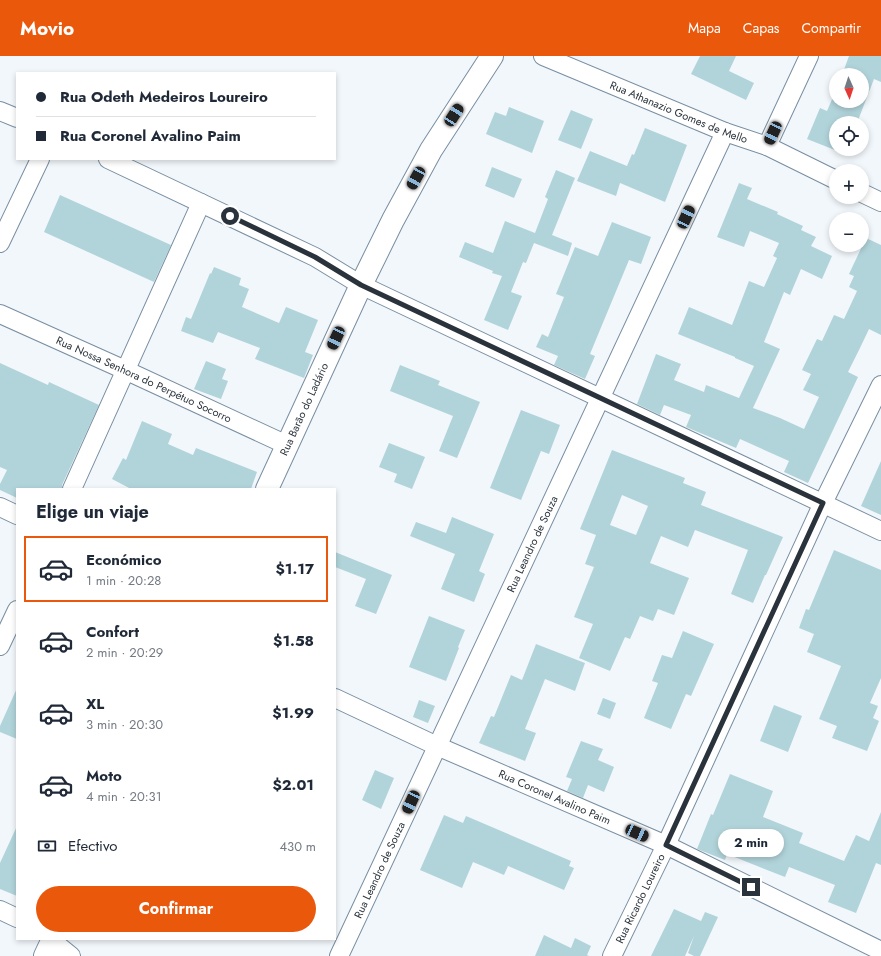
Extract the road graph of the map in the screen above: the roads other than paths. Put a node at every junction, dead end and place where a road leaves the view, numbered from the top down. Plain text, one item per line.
1 (492, 56) edge
2 (543, 56) edge
3 (809, 56) edge
4 (0, 111) edge
5 (16, 118) edge
6 (725, 132) junction
7 (767, 146) junction
8 (40, 160) edge
9 (110, 160) edge
10 (829, 177) edge
11 (869, 196) edge
12 (881, 202) edge
13 (201, 203) junction
14 (0, 242) edge
15 (361, 285) junction
16 (0, 314) edge
17 (125, 370) junction
18 (881, 385) edge
19 (601, 399) junction
20 (287, 445) junction
21 (72, 488) edge
22 (267, 488) edge
23 (823, 503) junction
24 (0, 507) edge
25 (16, 515) edge
26 (881, 531) edge
27 (16, 612) edge
28 (0, 646) edge
29 (336, 698) edge
30 (437, 746) junction
31 (666, 845) junction
32 (0, 910) edge
33 (16, 918) edge
34 (50, 944) edge
35 (879, 950) edge
36 (70, 956) edge
37 (339, 956) edge
38 (612, 956) edge

1 - 15 main road, Rua Barão do Ladário
2 - 6 street, Rua Athanazio Gomes de Mello
3 - 7 street
4 - 5 street
6 - 7 street, Rua Athanazio Gomes de Mello
6 - 19 street, Rua Leandro de Souza
7 - 10 street, Rua Athanazio Gomes de Mello
8 - 14 street
9 - 13 street
11 - 12 street
13 - 15 street
13 - 17 street
15 - 19 street
15 - 20 main road, Rua Barão do Ladário
16 - 17 street, Rua Nossa Senhora do Perpétuo Socorro
17 - 20 street, Rua Nossa Senhora do Perpétuo Socorro
17 - 21 street
18 - 23 street, Rua Ricardo Loureiro
19 - 23 street
19 - 30 street, Rua Leandro de Souza
20 - 22 main road, Rua Barão do Ladário
23 - 26 street
23 - 31 street, Rua Ricardo Loureiro
24 - 25 street
27 - 28 street
29 - 30 street, Rua Coronel Avalino Paim
30 - 31 street, Rua Coronel Avalino Paim
30 - 37 street, Rua Leandro de Souza
31 - 35 street, Rua Coronel Avalino Paim
31 - 38 street, Rua Ricardo Loureiro
32 - 33 street
34 - 36 street

